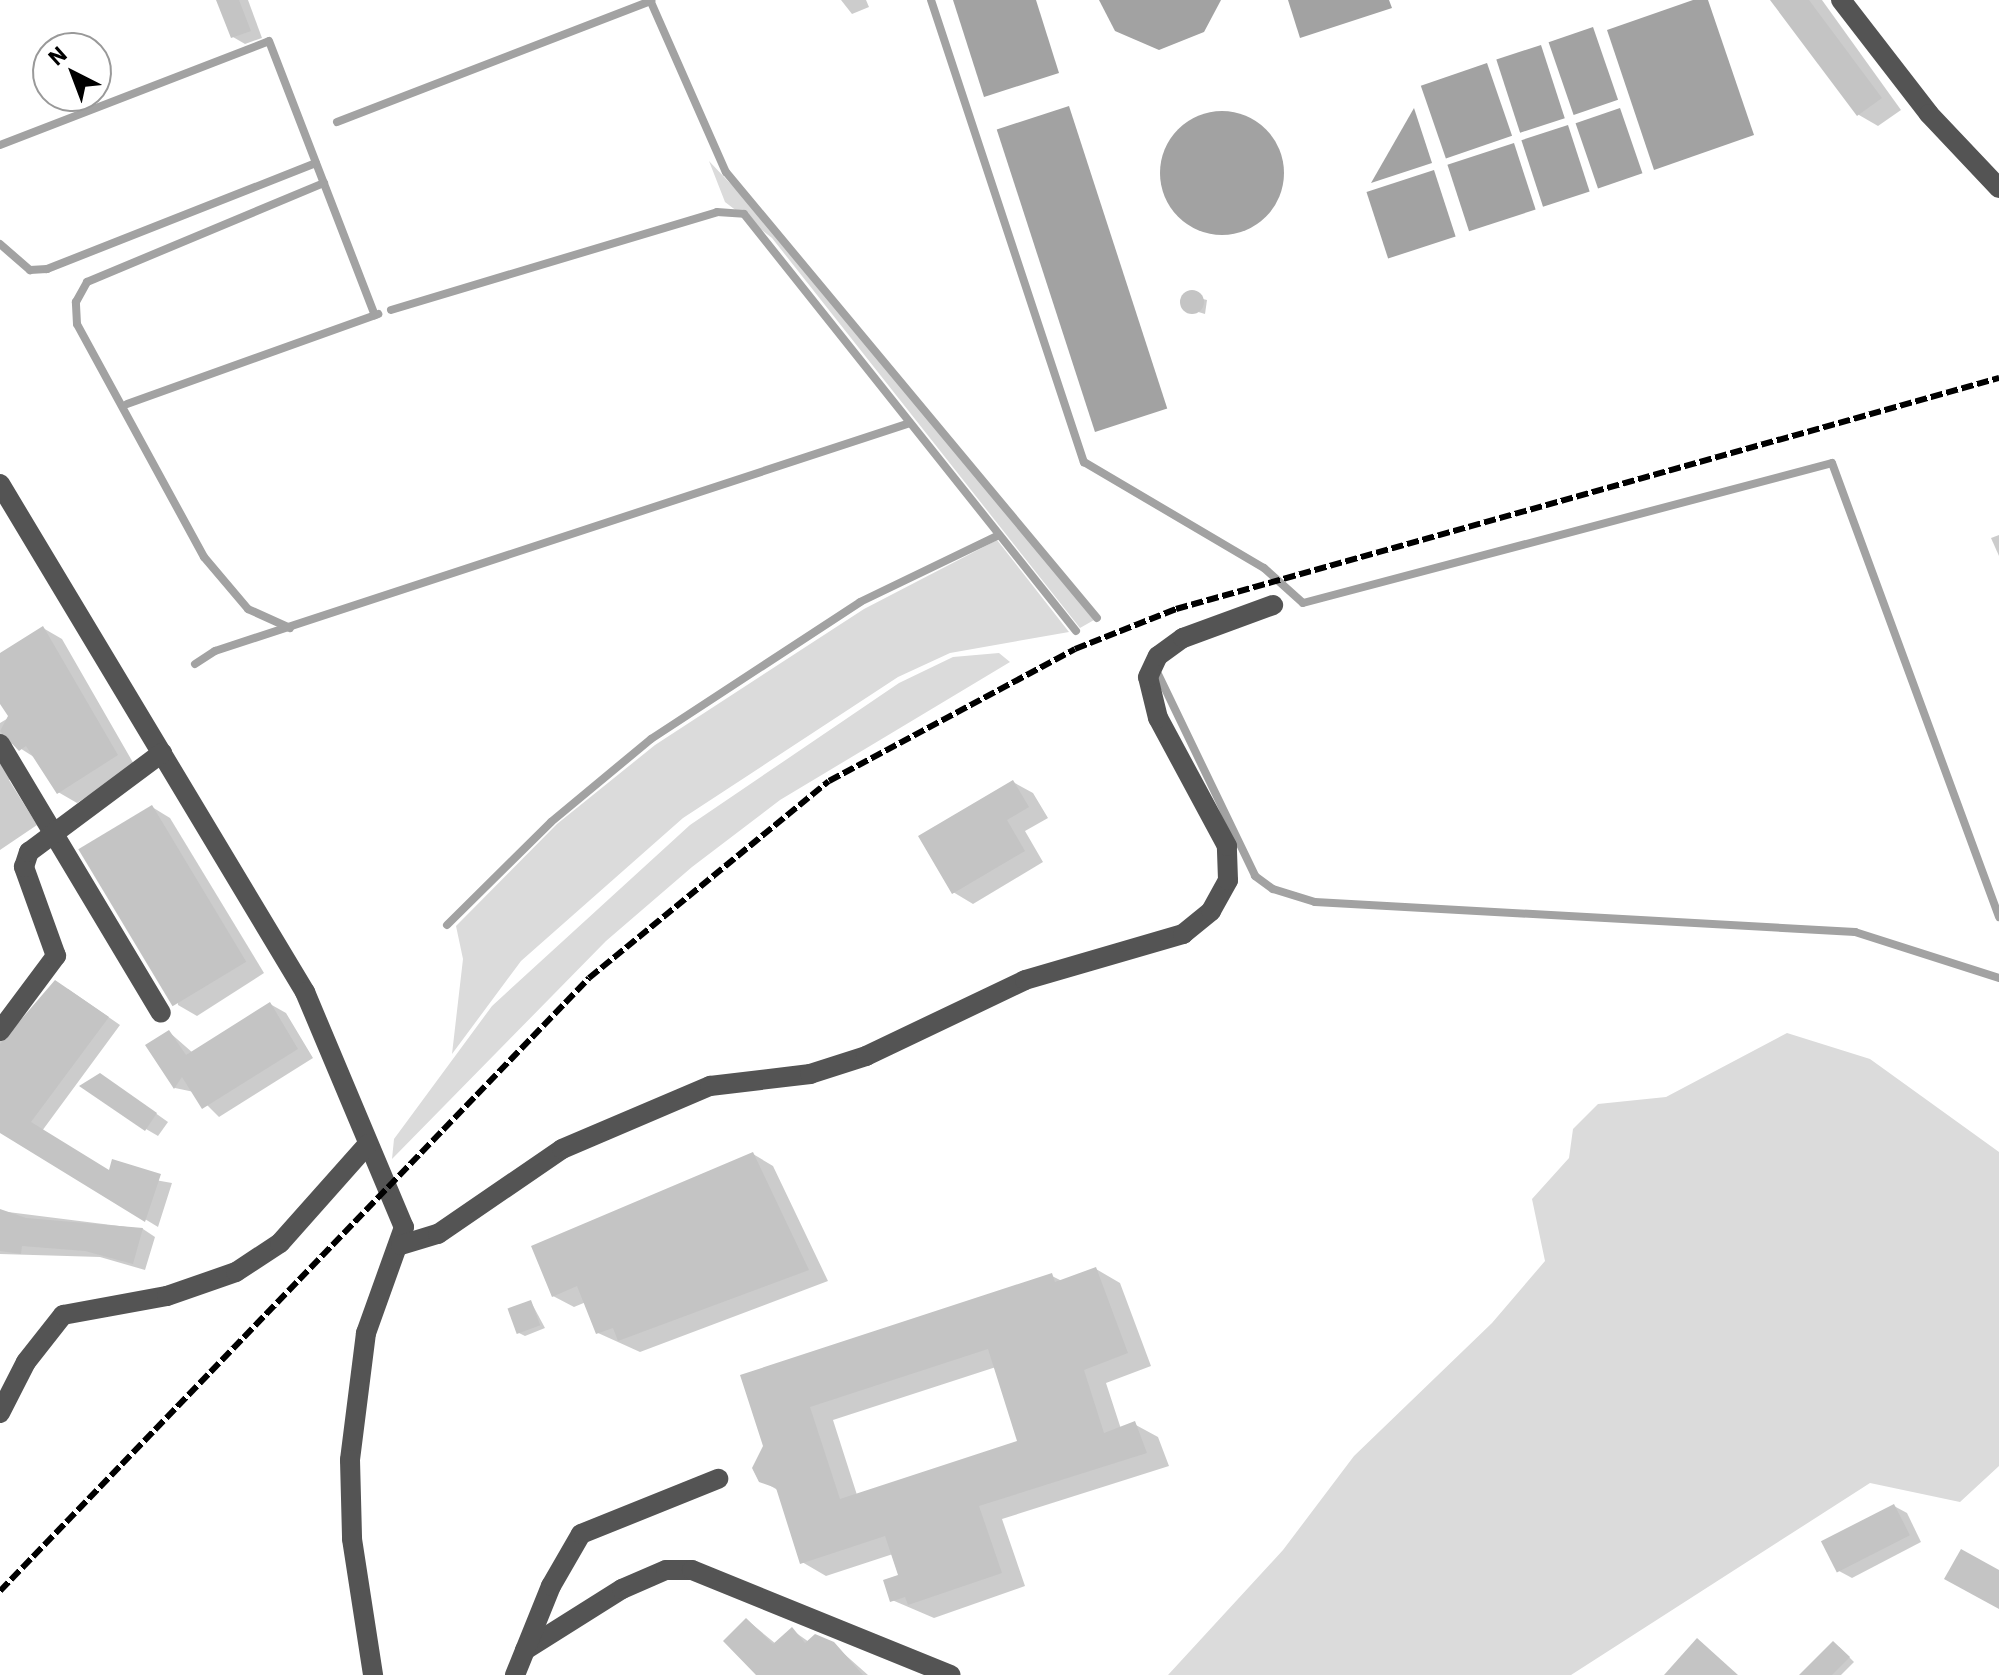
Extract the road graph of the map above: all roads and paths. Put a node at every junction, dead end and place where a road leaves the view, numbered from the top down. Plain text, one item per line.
1 (1841, 0) edge
2 (1999, 188) edge
3 (0, 484) edge
4 (1273, 605) dead end
5 (0, 744) edge
6 (162, 753) junction
7 (52, 831) junction
8 (161, 1013) dead end
9 (0, 1031) edge
10 (368, 1144) junction
11 (401, 1245) junction
12 (0, 1413) edge
13 (718, 1479) dead end
14 (525, 1650) junction
15 (373, 1675) edge
16 (515, 1675) edge
17 (950, 1675) edge

1 - 2 street
3 - 6 street
4 - 11 street
5 - 7 street
6 - 7 street
6 - 10 street
7 - 8 street
7 - 9 street
10 - 11 street
10 - 12 street
11 - 15 street
13 - 14 street
14 - 16 street
14 - 17 street

